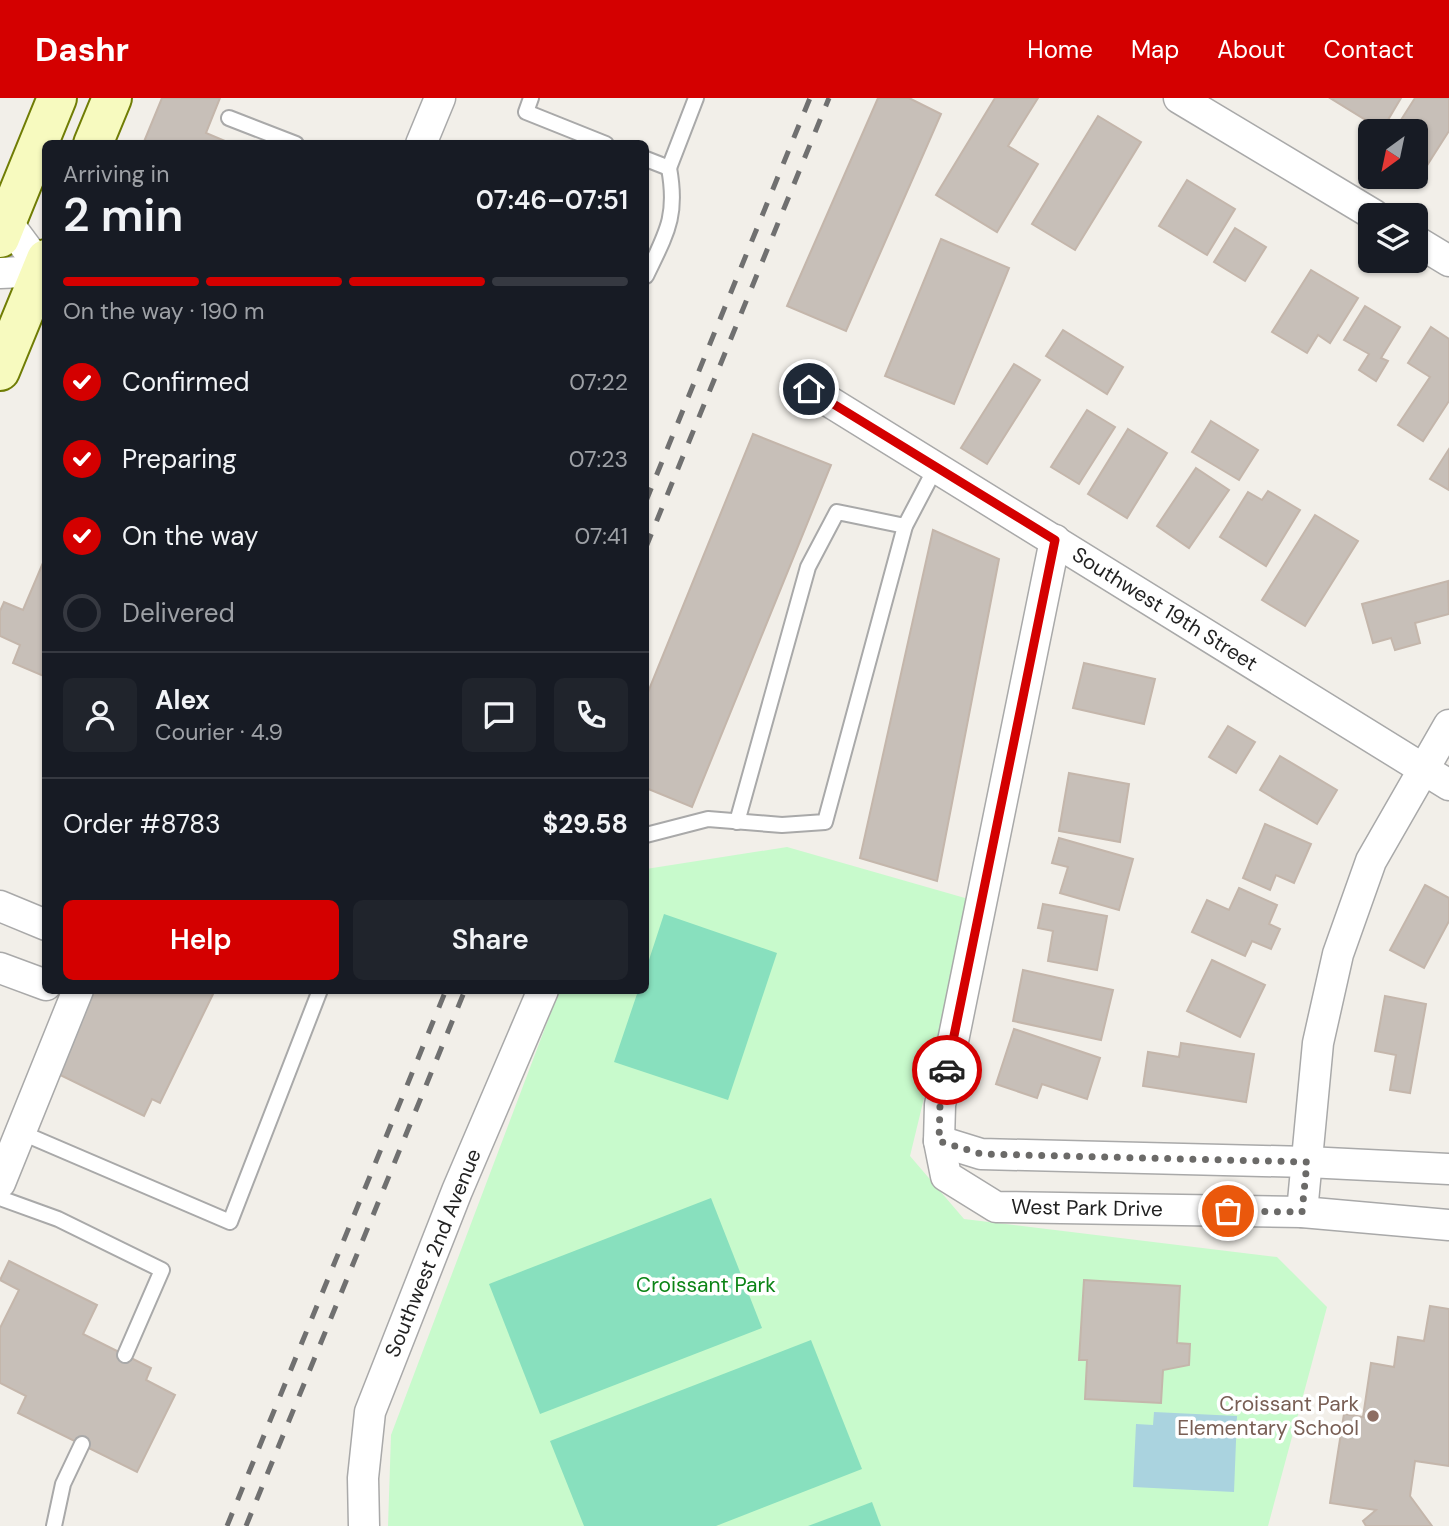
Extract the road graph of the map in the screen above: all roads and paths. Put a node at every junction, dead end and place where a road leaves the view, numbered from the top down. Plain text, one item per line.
1 (57, 98) edge
2 (112, 98) edge
3 (440, 98) edge
4 (531, 98) edge
5 (696, 98) edge
6 (1179, 98) edge
7 (229, 118) dead end
8 (95, 140) edge
9 (286, 140) edge
10 (423, 140) edge
11 (596, 140) edge
12 (649, 160) edge
13 (669, 168) junction
14 (1358, 205) edge
15 (2, 226) edge
16 (1428, 248) edge
17 (1449, 261) edge
18 (42, 264) edge
19 (42, 266) edge
20 (649, 269) edge
21 (42, 271) edge
22 (0, 273) edge
23 (0, 371) edge
24 (809, 389) dead end
25 (936, 467) junction
26 (905, 526) junction
27 (1055, 540) junction
28 (1449, 725) edge
29 (1423, 768) junction
30 (1449, 785) edge
31 (737, 821) junction
32 (649, 834) edge
33 (0, 906) edge
34 (42, 923) edge
35 (0, 968) edge
36 (42, 984) edge
37 (70, 994) edge
38 (318, 994) edge
39 (541, 994) edge
40 (939, 1141) junction
41 (8, 1156) edge
42 (1307, 1162) junction
43 (1449, 1169) edge
44 (0, 1198) edge
45 (1302, 1212) junction
46 (1449, 1225) edge
47 (125, 1355) dead end
48 (82, 1444) dead end
49 (54, 1526) edge
50 (365, 1526) edge

1 - 15 main road
2 - 8 main road
3 - 10 street
4 - 11 lane
5 - 13 lane
6 - 14 street
7 - 9 lane
12 - 13 lane
13 - 20 lane
15 - 18 street
16 - 17 street
19 - 22 street
21 - 23 main road
24 - 25 street, Southwest 19th Street
25 - 26 lane
25 - 27 street, Southwest 19th Street
26 - 31 lane
26 - 31 lane
27 - 29 street, Southwest 19th Street
27 - 40 street, West Park Drive
28 - 29 street
29 - 30 street, Southwest 19th Street
29 - 42 street
31 - 32 lane
33 - 34 street
35 - 36 street
37 - 41 street
38 - 41 lane
39 - 50 street, Southwest 2nd Avenue
40 - 42 street
40 - 45 street, West Park Drive
42 - 43 street
42 - 45 street
44 - 47 lane
45 - 46 street, West Park Drive
48 - 49 lane

